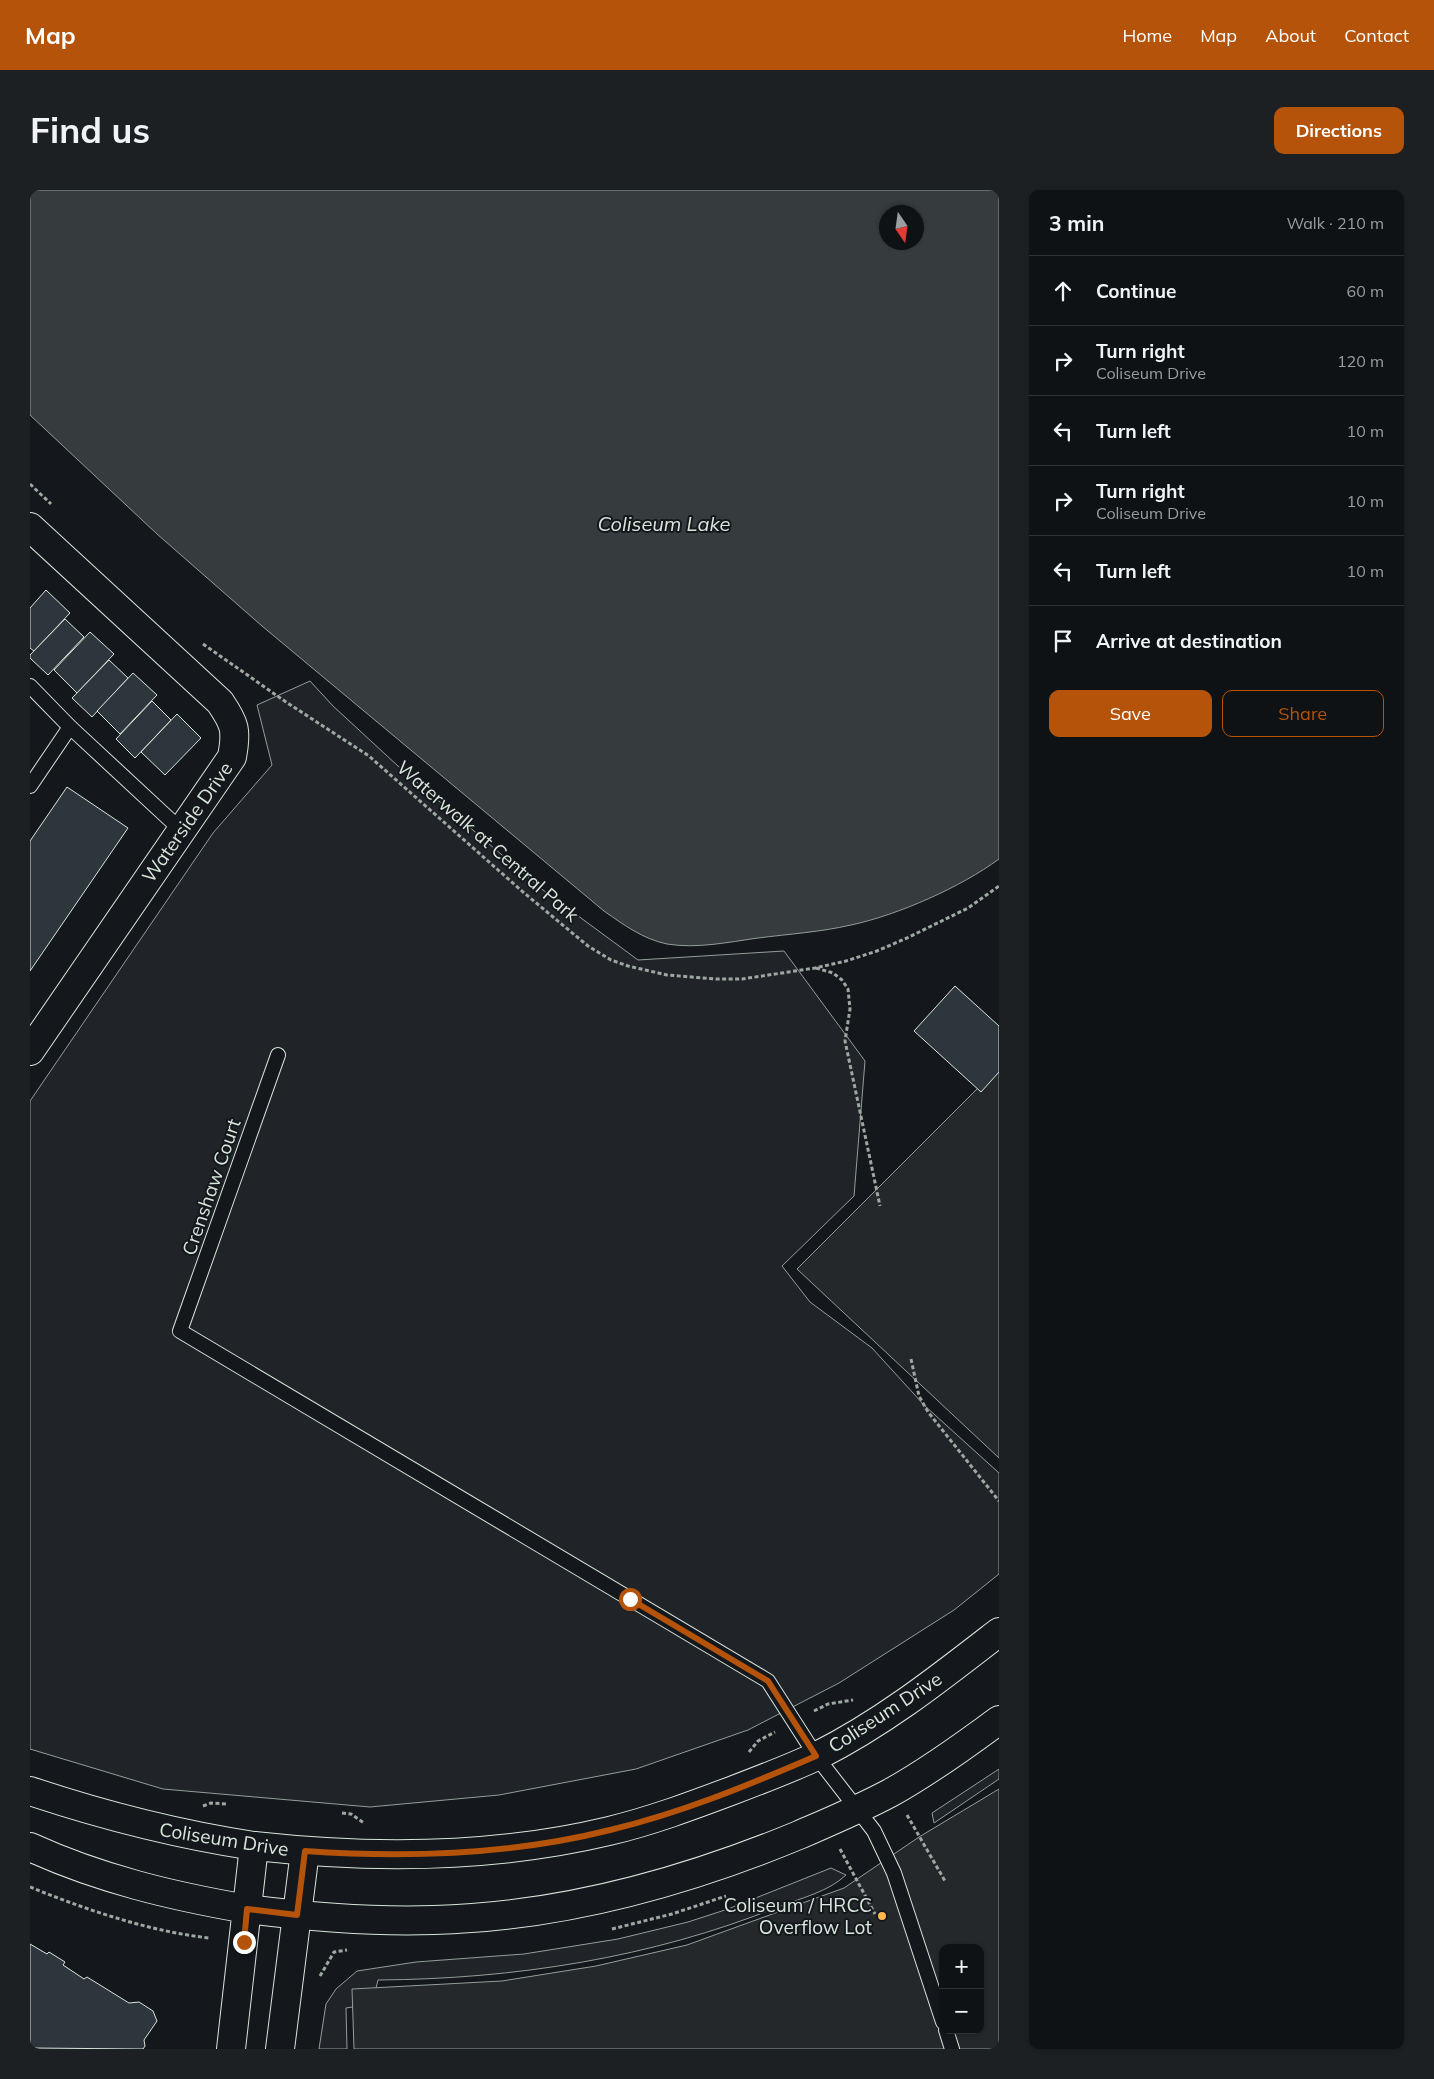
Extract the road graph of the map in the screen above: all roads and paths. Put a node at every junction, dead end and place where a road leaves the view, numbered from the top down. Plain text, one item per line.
1 (30, 484) edge
2 (58, 511) dead end
3 (33, 536) edge
4 (199, 640) dead end
5 (30, 686) edge
6 (70, 727) junction
7 (30, 786) edge
8 (181, 830) junction
9 (999, 886) edge
10 (815, 968) junction
11 (30, 1051) edge
12 (278, 1055) dead end
13 (880, 1206) dead end
14 (912, 1359) dead end
15 (999, 1501) edge
16 (999, 1632) edge
17 (856, 1699) dead end
18 (999, 1720) edge
19 (794, 1721) junction
20 (748, 1752) dead end
21 (816, 1756) junction
22 (30, 1791) edge
23 (858, 1809) junction
24 (914, 1809) dead end
25 (342, 1813) dead end
26 (365, 1824) dead end
27 (254, 1846) junction
28 (30, 1848) edge
29 (305, 1851) junction
30 (945, 1881) dead end
31 (30, 1887) edge
32 (247, 1909) junction
33 (297, 1915) junction
34 (209, 1938) dead end
35 (939, 2010) edge
36 (947, 2034) edge
37 (231, 2049) edge
38 (280, 2049) edge
39 (952, 2049) edge

1 - 2 path
3 - 8 street, Waterside Drive
4 - 10 path, Waterwalk at Central Park
5 - 6 lane
6 - 7 lane
6 - 8 lane
8 - 11 street, Waterside Drive
9 - 10 path, Waterwalk at Central Park
10 - 13 path
12 - 19 lane, Crenshaw Court
14 - 15 path
16 - 21 street, Coliseum Drive
17 - 19 path
18 - 23 street
19 - 20 path
19 - 21 lane
21 - 23 lane
21 - 29 street, Coliseum Drive
22 - 27 street, Coliseum Drive
23 - 33 street
23 - 35 lane
24 - 30 path
25 - 26 path
27 - 29 street, Coliseum Drive
27 - 32 street
28 - 32 street
29 - 33 street
31 - 34 path
32 - 33 street
32 - 37 street
33 - 38 street
36 - 39 lane

